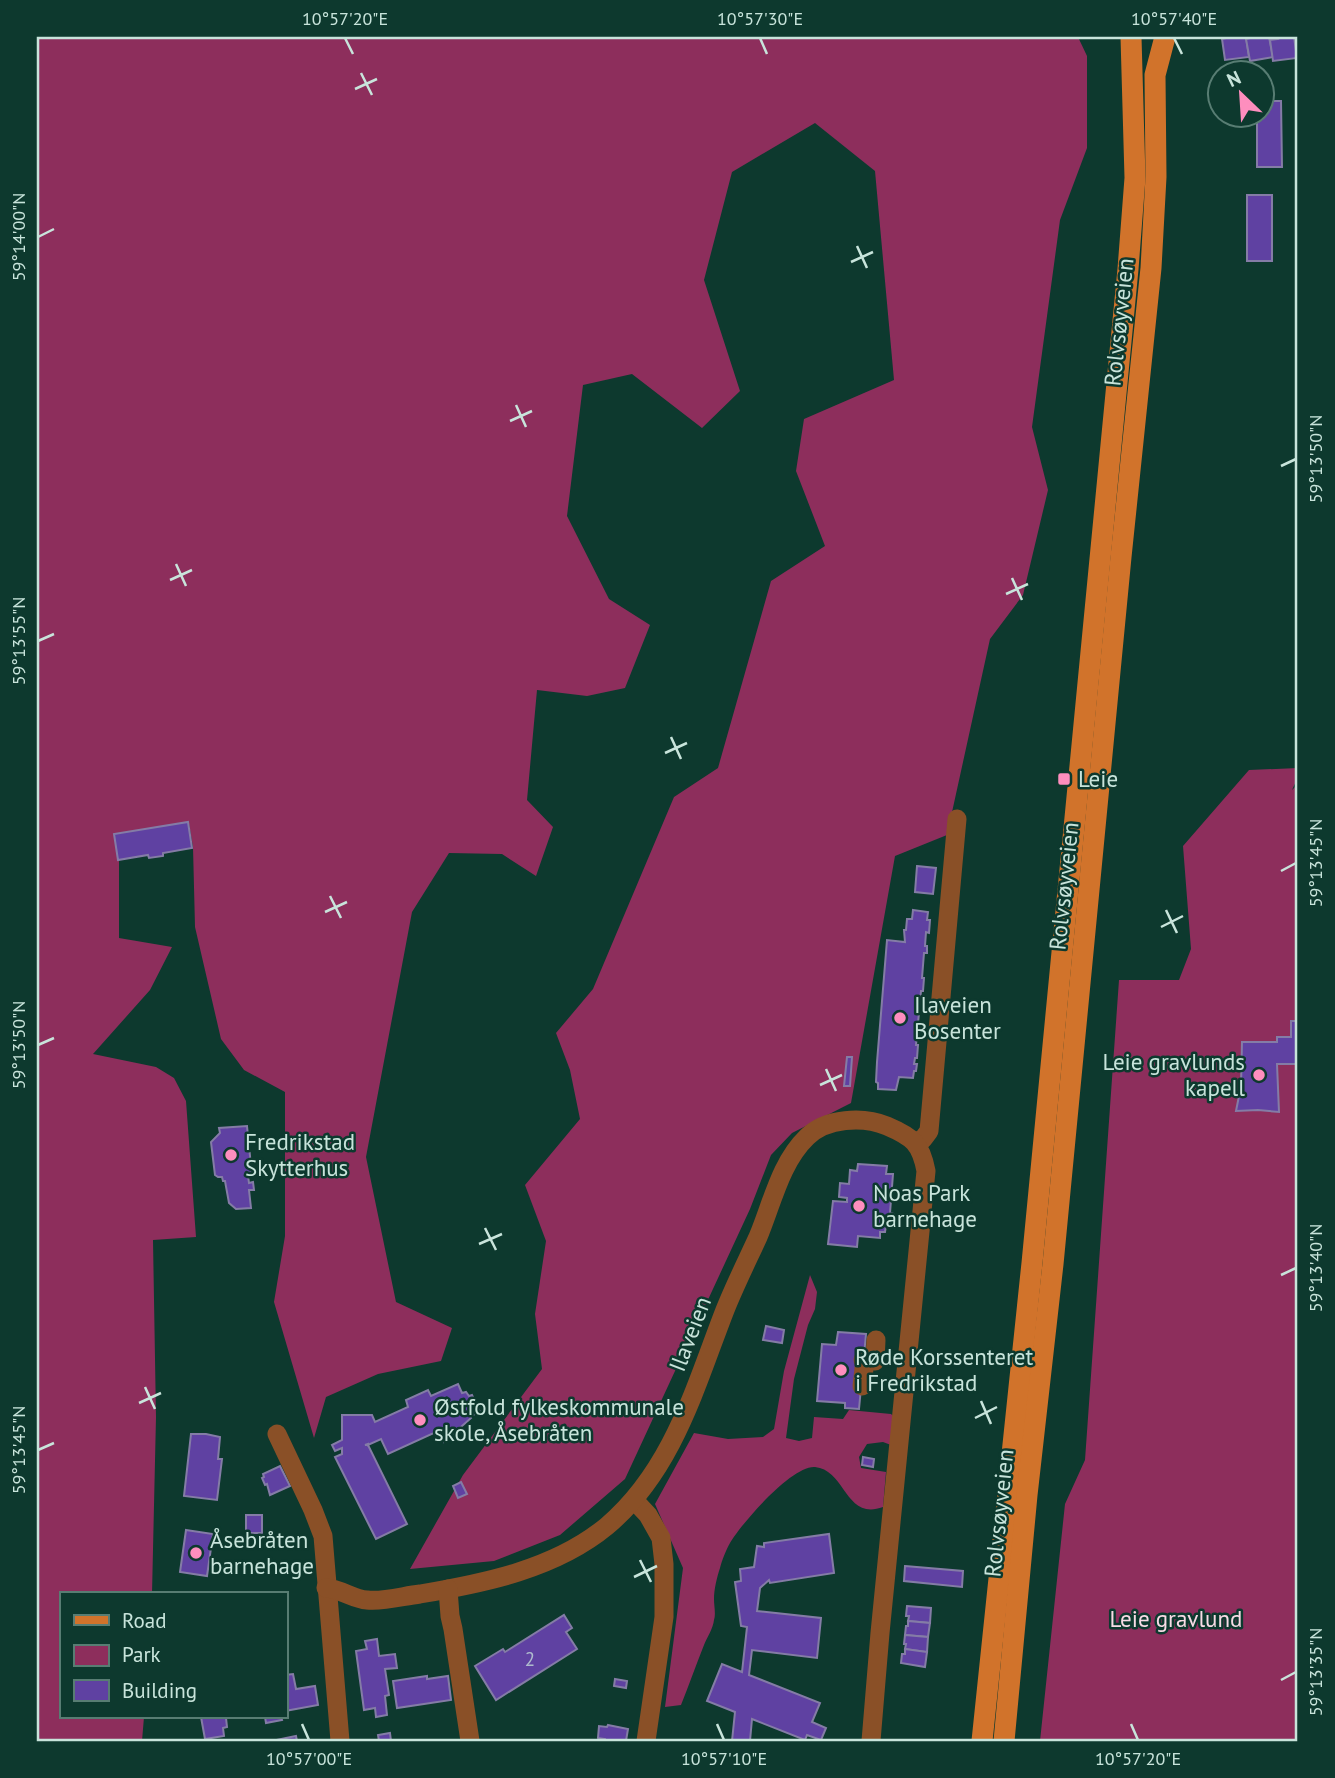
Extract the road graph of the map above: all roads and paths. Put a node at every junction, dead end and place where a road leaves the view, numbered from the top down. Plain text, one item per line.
1 (1131, 37) edge
2 (1165, 37) edge
3 (957, 819) dead end
4 (915, 1142) junction
5 (876, 1340) dead end
6 (862, 1386) dead end
7 (277, 1434) dead end
8 (634, 1500) junction
9 (327, 1588) junction
10 (448, 1589) junction
11 (340, 1741) edge
12 (470, 1741) edge
13 (646, 1741) edge
14 (871, 1741) edge
15 (982, 1741) edge
16 (1003, 1741) edge

1 - 15 main road, Rolvsøyveien
2 - 16 main road, Rolvsøyveien
3 - 4 street
4 - 8 street, Ilaveien
4 - 14 street
5 - 6 street
7 - 9 street
8 - 10 street, Ilaveien
8 - 13 street
9 - 10 street, Ilaveien
9 - 11 street
10 - 12 street

